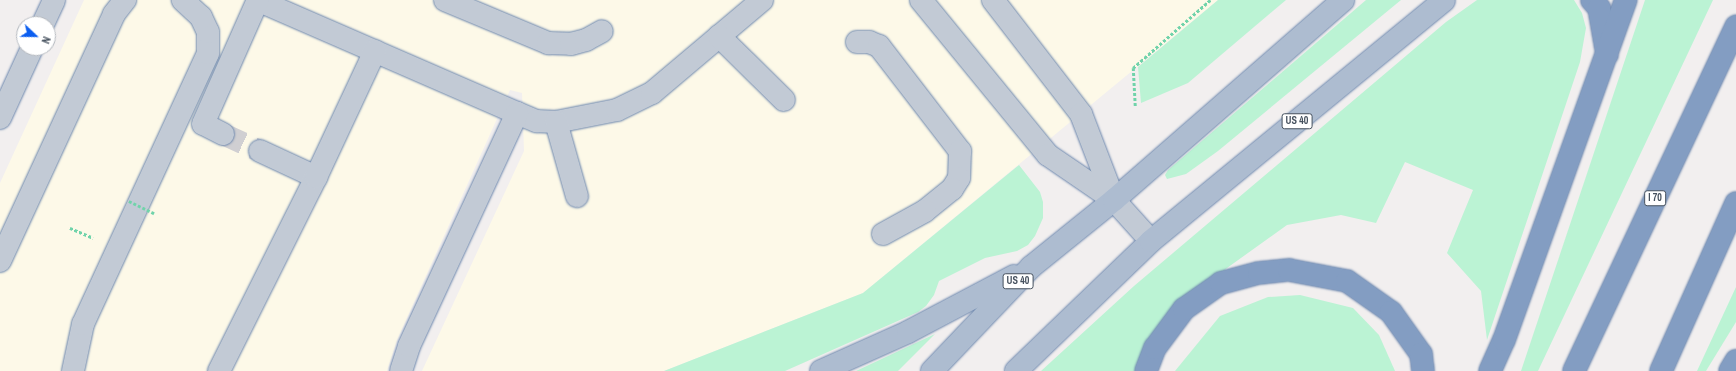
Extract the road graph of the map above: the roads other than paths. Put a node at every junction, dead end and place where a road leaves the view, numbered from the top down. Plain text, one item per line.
1 (54, 0) edge
2 (125, 0) edge
3 (183, 0) edge
4 (257, 0) edge
5 (445, 0) edge
6 (762, 0) edge
7 (921, 0) edge
8 (993, 0) edge
9 (1343, 0) edge
10 (1444, 0) edge
11 (1592, 0) edge
12 (1626, 0) edge
13 (47, 16) edge
14 (1736, 26) edge
15 (602, 31) dead end
16 (719, 36) junction
17 (857, 42) dead end
18 (375, 51) junction
19 (1607, 55) junction
20 (28, 56) edge
21 (784, 100) dead end
22 (517, 113) junction
23 (0, 118) edge
24 (556, 122) junction
25 (224, 134) tunnel mouth
26 (260, 151) tunnel mouth
27 (316, 177) junction
28 (577, 196) dead end
29 (1114, 200) junction
30 (1736, 204) edge
31 (883, 234) dead end
32 (1151, 241) junction
33 (0, 261) edge
34 (1031, 267) junction
35 (1736, 361) edge
36 (73, 371) edge
37 (219, 371) edge
38 (401, 371) edge
39 (821, 371) edge
40 (932, 371) edge
41 (1016, 371) edge
42 (1146, 371) edge
43 (1422, 371) edge
44 (1490, 371) edge
45 (1574, 371) edge
46 (1661, 371) edge
47 (1730, 371) edge

1 - 13 street
2 - 33 street
3 - 36 street
4 - 18 street
4 - 25 street
5 - 15 street
6 - 16 street
7 - 29 street
8 - 29 street
9 - 29 main road, US 40
10 - 32 main road, US 40
11 - 19 highway
12 - 19 highway
14 - 45 highway, I 70
16 - 21 street
16 - 24 street
17 - 31 street
18 - 22 street
18 - 27 street
19 - 44 highway
20 - 23 street
22 - 24 street
22 - 38 street
24 - 28 street
26 - 27 street
27 - 37 street
29 - 32 street
29 - 34 main road, US 40
30 - 46 highway
32 - 41 main road, US 40
34 - 39 main road
34 - 40 main road, US 40
35 - 47 highway
42 - 43 highway

